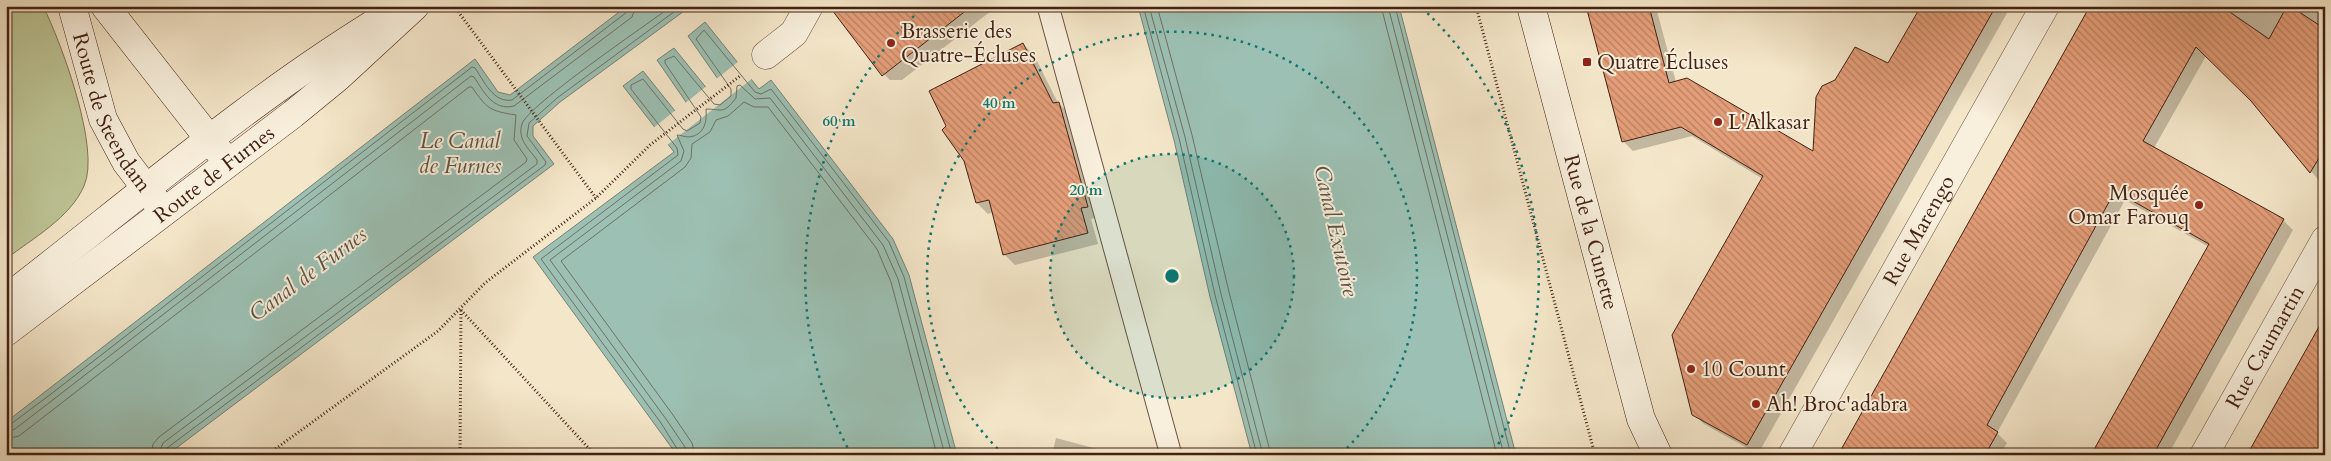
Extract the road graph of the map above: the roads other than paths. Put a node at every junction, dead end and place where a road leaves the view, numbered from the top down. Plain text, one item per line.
1 (72, 6) edge
2 (105, 6) edge
3 (403, 6) edge
4 (415, 6) edge
5 (809, 6) edge
6 (1048, 6) edge
7 (1531, 6) edge
8 (2045, 6) edge
9 (766, 55) road end
10 (209, 139) junction
11 (228, 163) junction
12 (146, 189) junction
13 (164, 211) junction
14 (2325, 240) edge
15 (6, 298) edge
16 (6, 332) edge
17 (1171, 455) edge
18 (1658, 455) edge
19 (1792, 455) edge
20 (2204, 455) edge

1 - 12 main road, Route de Steendam
2 - 10 main road, Route de Steendam
3 - 10 main road, Route de Furnes
4 - 11 main road, Route de Furnes
5 - 9 main road
6 - 17 lane
7 - 18 main road, Rue de la Cunette
8 - 19 main road, Rue Marengo
10 - 11 main road, Route de Steendam
10 - 12 main road, Route de Furnes
11 - 13 main road, Route de Furnes
12 - 13 main road, Route de Steendam
12 - 15 main road, Route de Furnes
13 - 16 main road, Route de Furnes
14 - 20 main road, Rue Caumartin

